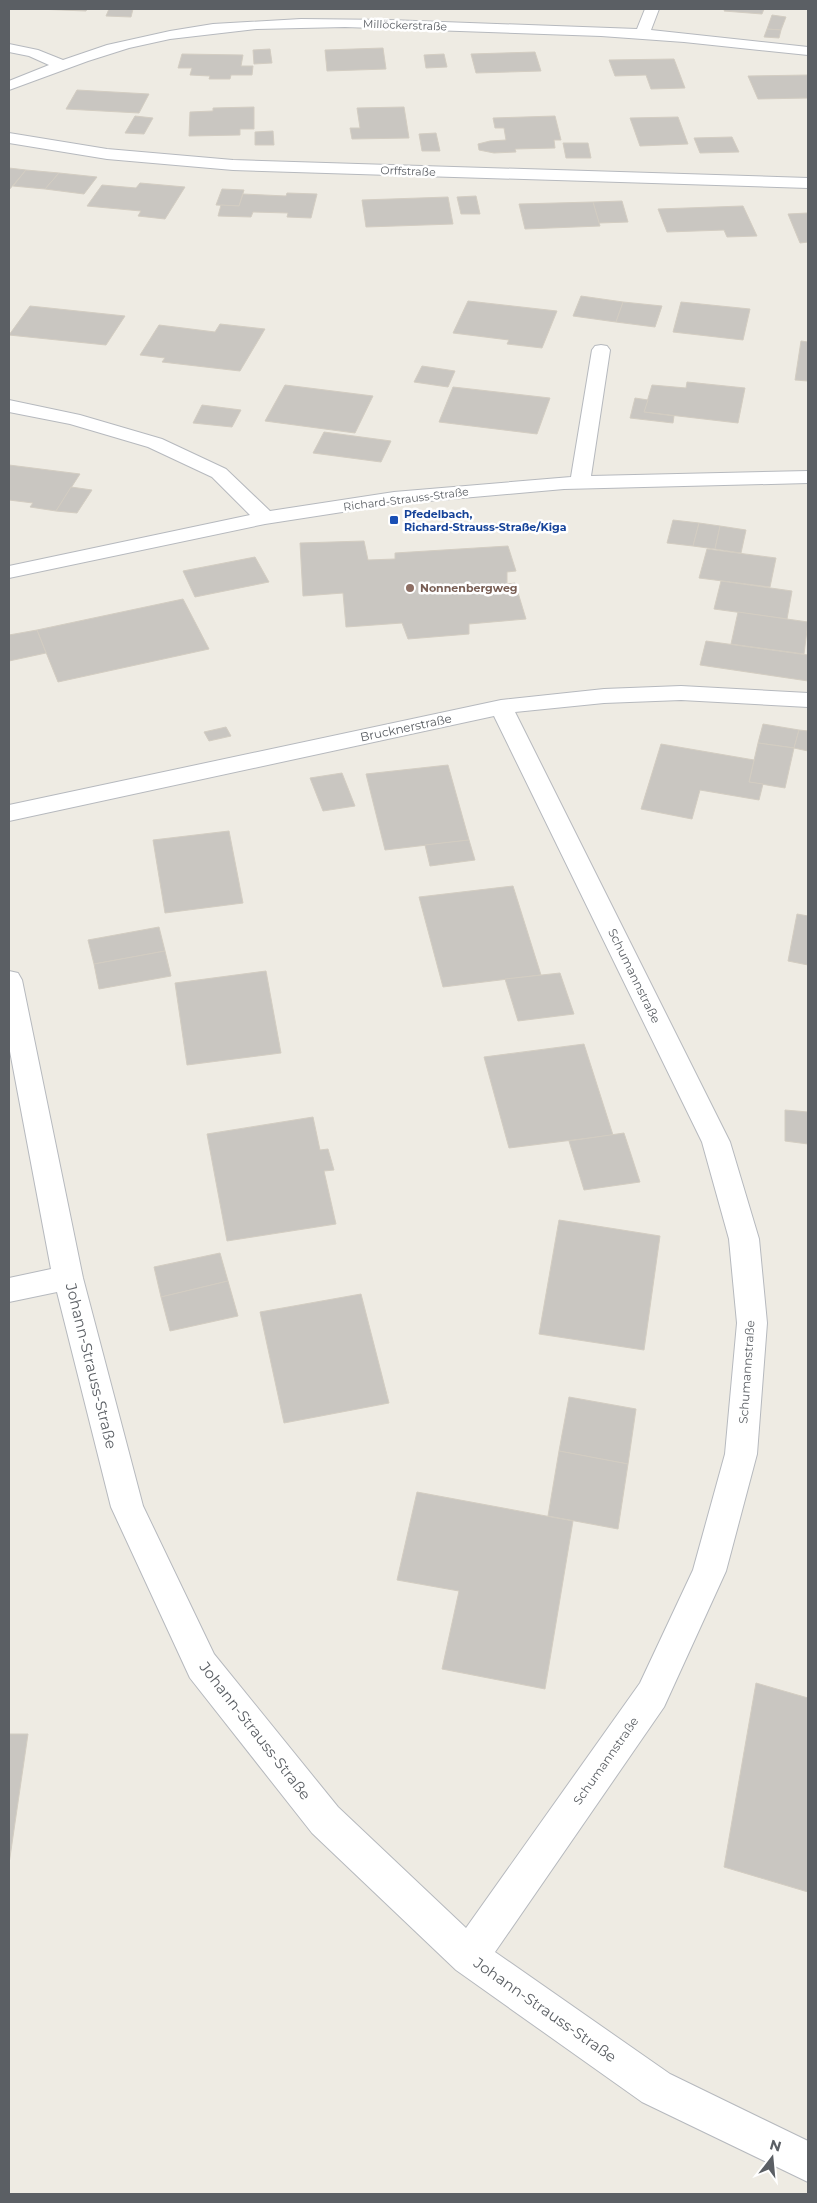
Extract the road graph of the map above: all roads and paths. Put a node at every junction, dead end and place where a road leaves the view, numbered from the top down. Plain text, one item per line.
1 (652, 9) edge
2 (642, 34) junction
3 (9, 48) edge
4 (808, 51) edge
5 (61, 64) junction
6 (9, 86) edge
7 (9, 138) edge
8 (808, 183) edge
9 (601, 350) dead end
10 (9, 406) edge
11 (808, 477) edge
12 (580, 483) junction
13 (266, 518) junction
14 (9, 572) edge
15 (808, 700) edge
16 (502, 707) junction
17 (9, 812) edge
18 (9, 980) edge
19 (68, 1278) junction
20 (9, 1290) edge
21 (470, 1957) junction
22 (808, 2162) edge

1 - 2 street
2 - 4 street, Millöckerstraße
2 - 5 street, Millöckerstraße
3 - 5 street
5 - 6 street, Millöckerstraße
7 - 8 street, Orffstraße
9 - 12 street
10 - 13 street
11 - 12 street, Richard-Strauss-Straße
12 - 13 street, Richard-Strauss-Straße
13 - 14 street, Richard-Strauss-Straße
15 - 16 street, Brucknerstraße
16 - 17 street, Brucknerstraße
16 - 21 street, Schumannstraße
18 - 19 street, Johann-Strauss-Straße
19 - 20 street
19 - 21 street, Johann-Strauss-Straße
21 - 22 street, Johann-Strauss-Straße

